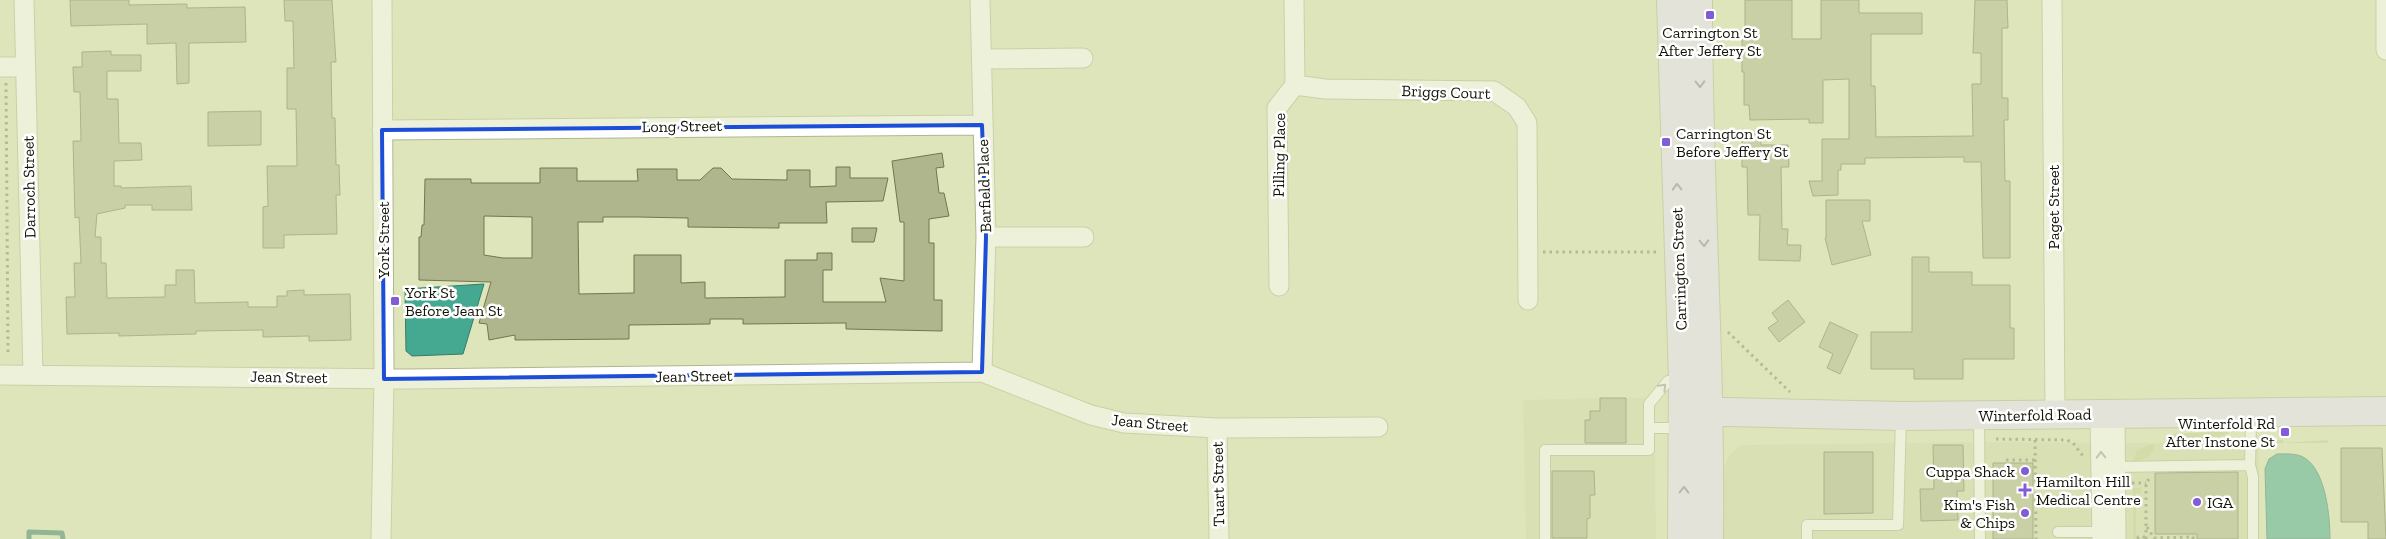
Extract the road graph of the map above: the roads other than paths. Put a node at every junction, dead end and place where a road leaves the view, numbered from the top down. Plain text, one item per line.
1 (24, 0) edge
2 (382, 0) edge
3 (980, 0) edge
4 (1294, 0) edge
5 (1671, 0) edge
6 (1698, 0) edge
7 (2052, 0) edge
8 (2386, 0) edge
9 (2386, 50) edge
10 (1083, 58) dead end
11 (982, 59) junction
12 (3, 67) edge
13 (26, 67) junction
14 (1295, 85) junction
15 (982, 125) junction
16 (382, 130) junction
17 (986, 237) junction
18 (1084, 237) dead end
19 (1279, 286) dead end
20 (1528, 300) dead end
21 (982, 372) junction
22 (0, 375) edge
23 (33, 375) junction
24 (384, 379) junction
25 (1683, 380) junction
26 (2386, 411) edge
27 (2055, 414) junction
28 (1697, 420) junction
29 (2108, 421) junction
30 (1901, 422) junction
31 (2251, 424) junction
32 (2386, 424) edge
33 (1378, 427) dead end
34 (1985, 427) junction
35 (1218, 428) junction
36 (1649, 428) junction
37 (2250, 465) junction
38 (2115, 467) junction
39 (2058, 532) dead end
40 (2109, 536) edge
41 (381, 539) edge
42 (1219, 539) edge
43 (1545, 539) edge
44 (1682, 539) edge
45 (1709, 539) edge
46 (1807, 539) edge
47 (1980, 539) edge
48 (2253, 539) edge

1 - 13 street, Darroch Street
2 - 16 street, York Street
3 - 11 street, Barfield Place
4 - 14 street
25 -> 5 main road, Carrington Street
6 -> 28 main road, Carrington Street
7 - 27 street, Paget Street
8 - 9 street
10 - 11 street
11 - 15 street, Barfield Place
12 - 13 street
13 - 23 street, Darroch Street
14 - 19 street, Pilling Place
14 - 20 street, Briggs Court
15 - 16 street, Long Street
15 - 17 street, Barfield Place
16 - 24 street, York Street
17 - 18 street
17 - 21 street, Barfield Place
21 - 24 street, Jean Street
21 - 35 street, Jean Street
22 - 23 street, Jean Street
23 - 24 street, Jean Street
24 - 41 street, York Street
25 - 28 main road, Carrington Street
36 -> 25 lane
26 - 29 main road, Winterfold Road
27 - 29 main road, Winterfold Road
27 - 34 main road, Winterfold Road
28 - 30 main road, Winterfold Road
28 - 36 lane
44 -> 28 main road, Carrington Street
28 - 45 main road, Carrington Street
29 - 31 main road, Winterfold Road
29 - 34 main road, Winterfold Road
29 - 38 street
40 -> 29 street
30 - 34 main road, Winterfold Road
30 - 46 lane
31 - 32 main road, Winterfold Road
31 - 37 lane
33 - 35 street, Jean Street
34 - 47 lane
35 - 42 street, Tuart Street
36 - 43 lane
37 - 38 lane
37 - 48 lane
38 - 40 street
39 - 40 lane

